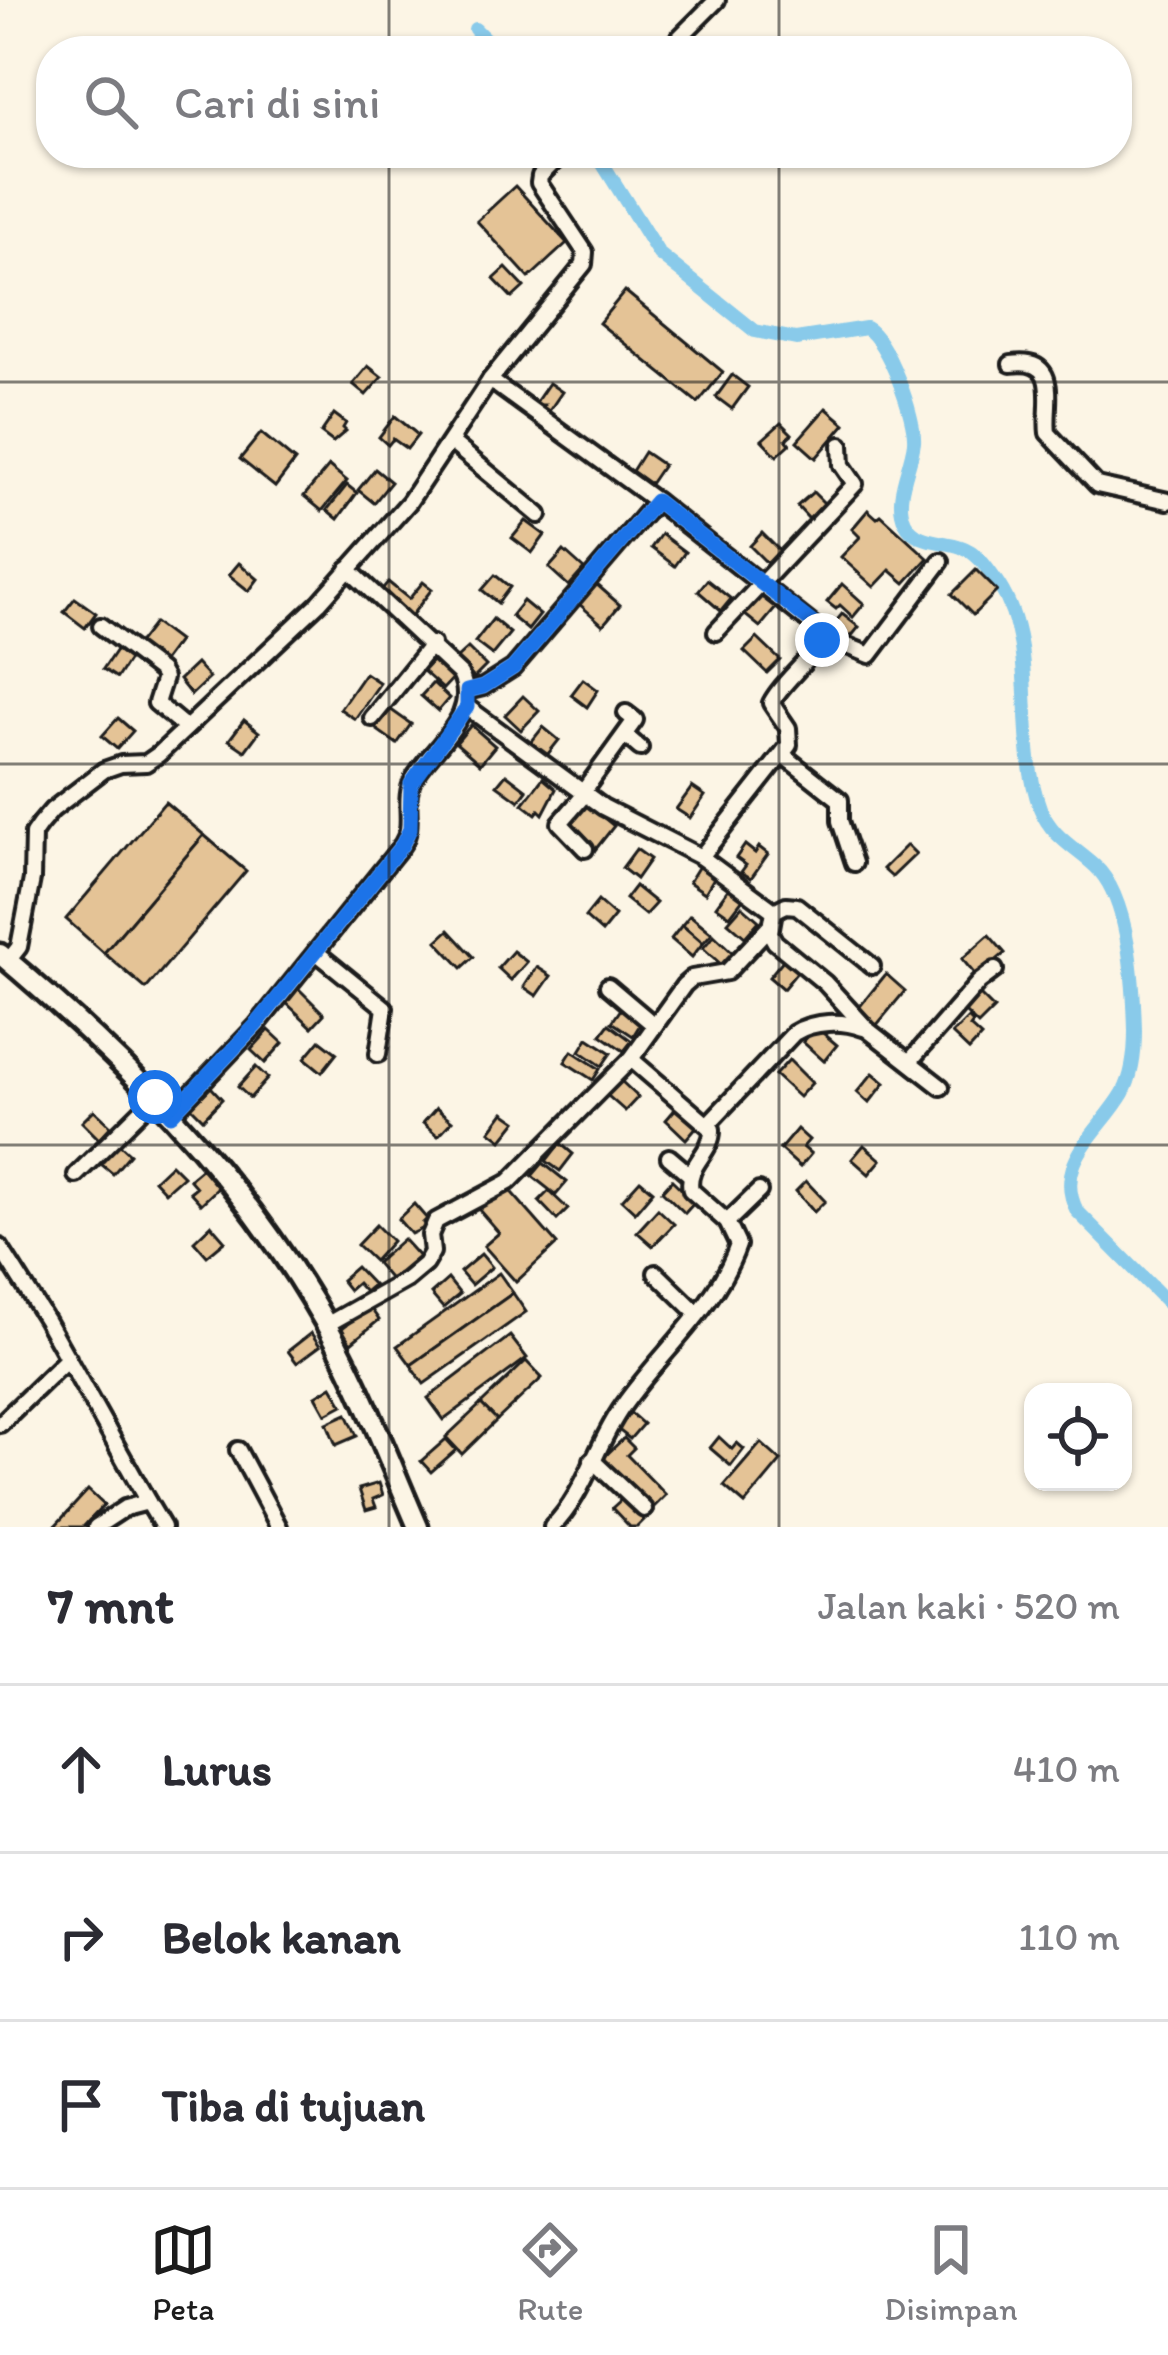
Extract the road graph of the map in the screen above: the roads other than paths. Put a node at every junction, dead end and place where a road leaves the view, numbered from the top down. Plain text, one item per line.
1 (717, 0) edge
2 (681, 36) edge
3 (548, 168) edge
4 (1011, 364) dead end
5 (490, 380) junction
6 (451, 442) junction
7 (841, 446) dead end
8 (656, 501) junction
9 (1168, 501) edge
10 (538, 515) dead end
11 (941, 561) dead end
12 (348, 569) junction
13 (761, 585) junction
14 (101, 626) dead end
15 (716, 632) dead end
16 (823, 637) junction
17 (432, 644) junction
18 (467, 699) junction
19 (626, 713) dead end
20 (372, 718) dead end
21 (186, 728) junction
22 (626, 736) junction
23 (640, 748) dead end
24 (783, 755) junction
25 (584, 793) junction
26 (585, 849) dead end
27 (701, 857) junction
28 (854, 862) dead end
29 (773, 918) junction
30 (316, 952) junction
31 (4, 957) edge
32 (872, 966) dead end
33 (995, 970) dead end
34 (608, 986) dead end
35 (655, 1025) junction
36 (868, 1030) junction
37 (378, 1054) dead end
38 (631, 1059) junction
39 (910, 1061) junction
40 (941, 1088) dead end
41 (155, 1097) junction
42 (171, 1115) junction
43 (708, 1124) junction
44 (669, 1157) dead end
45 (689, 1174) junction
46 (76, 1175) dead end
47 (759, 1191) dead end
48 (728, 1222) junction
49 (0, 1247) edge
50 (656, 1273) dead end
51 (697, 1313) junction
52 (326, 1325) junction
53 (68, 1358) junction
54 (0, 1424) edge
55 (238, 1450) dead end
56 (592, 1460) junction
57 (148, 1502) junction
58 (644, 1509) dead end
59 (96, 1527) edge
60 (163, 1527) edge
61 (280, 1527) edge
62 (418, 1527) edge
63 (551, 1527) edge

1 - 2 street
3 - 5 street
4 - 9 street
5 - 6 street
5 - 8 street
6 - 10 street
6 - 12 street
7 - 13 street
8 - 13 street
8 - 18 street
11 - 16 street
12 - 17 street
12 - 21 street
13 - 15 street
13 - 16 street
14 - 21 street
16 - 24 street
17 - 18 street
17 - 20 street
18 - 25 street
18 - 30 street
19 - 22 street
21 - 31 street
22 - 23 street
22 - 25 street
24 - 27 street
24 - 28 street
25 - 26 street
25 - 27 street
27 - 29 street
29 - 32 street
29 - 35 street
29 - 36 street
30 - 37 street
30 - 42 street
31 - 41 main road
33 - 39 street
34 - 35 street
35 - 38 street
36 - 39 street
36 - 43 street
38 - 43 street
38 - 52 street
39 - 40 street
41 - 42 main road
41 - 46 street
42 - 52 main road
43 - 45 street
44 - 45 street
45 - 48 street
47 - 48 street
48 - 51 street
49 - 53 street
50 - 51 street
51 - 56 street
52 - 62 main road
53 - 54 street
53 - 57 street
55 - 61 street
56 - 58 street
56 - 63 street
57 - 59 street
57 - 60 street

